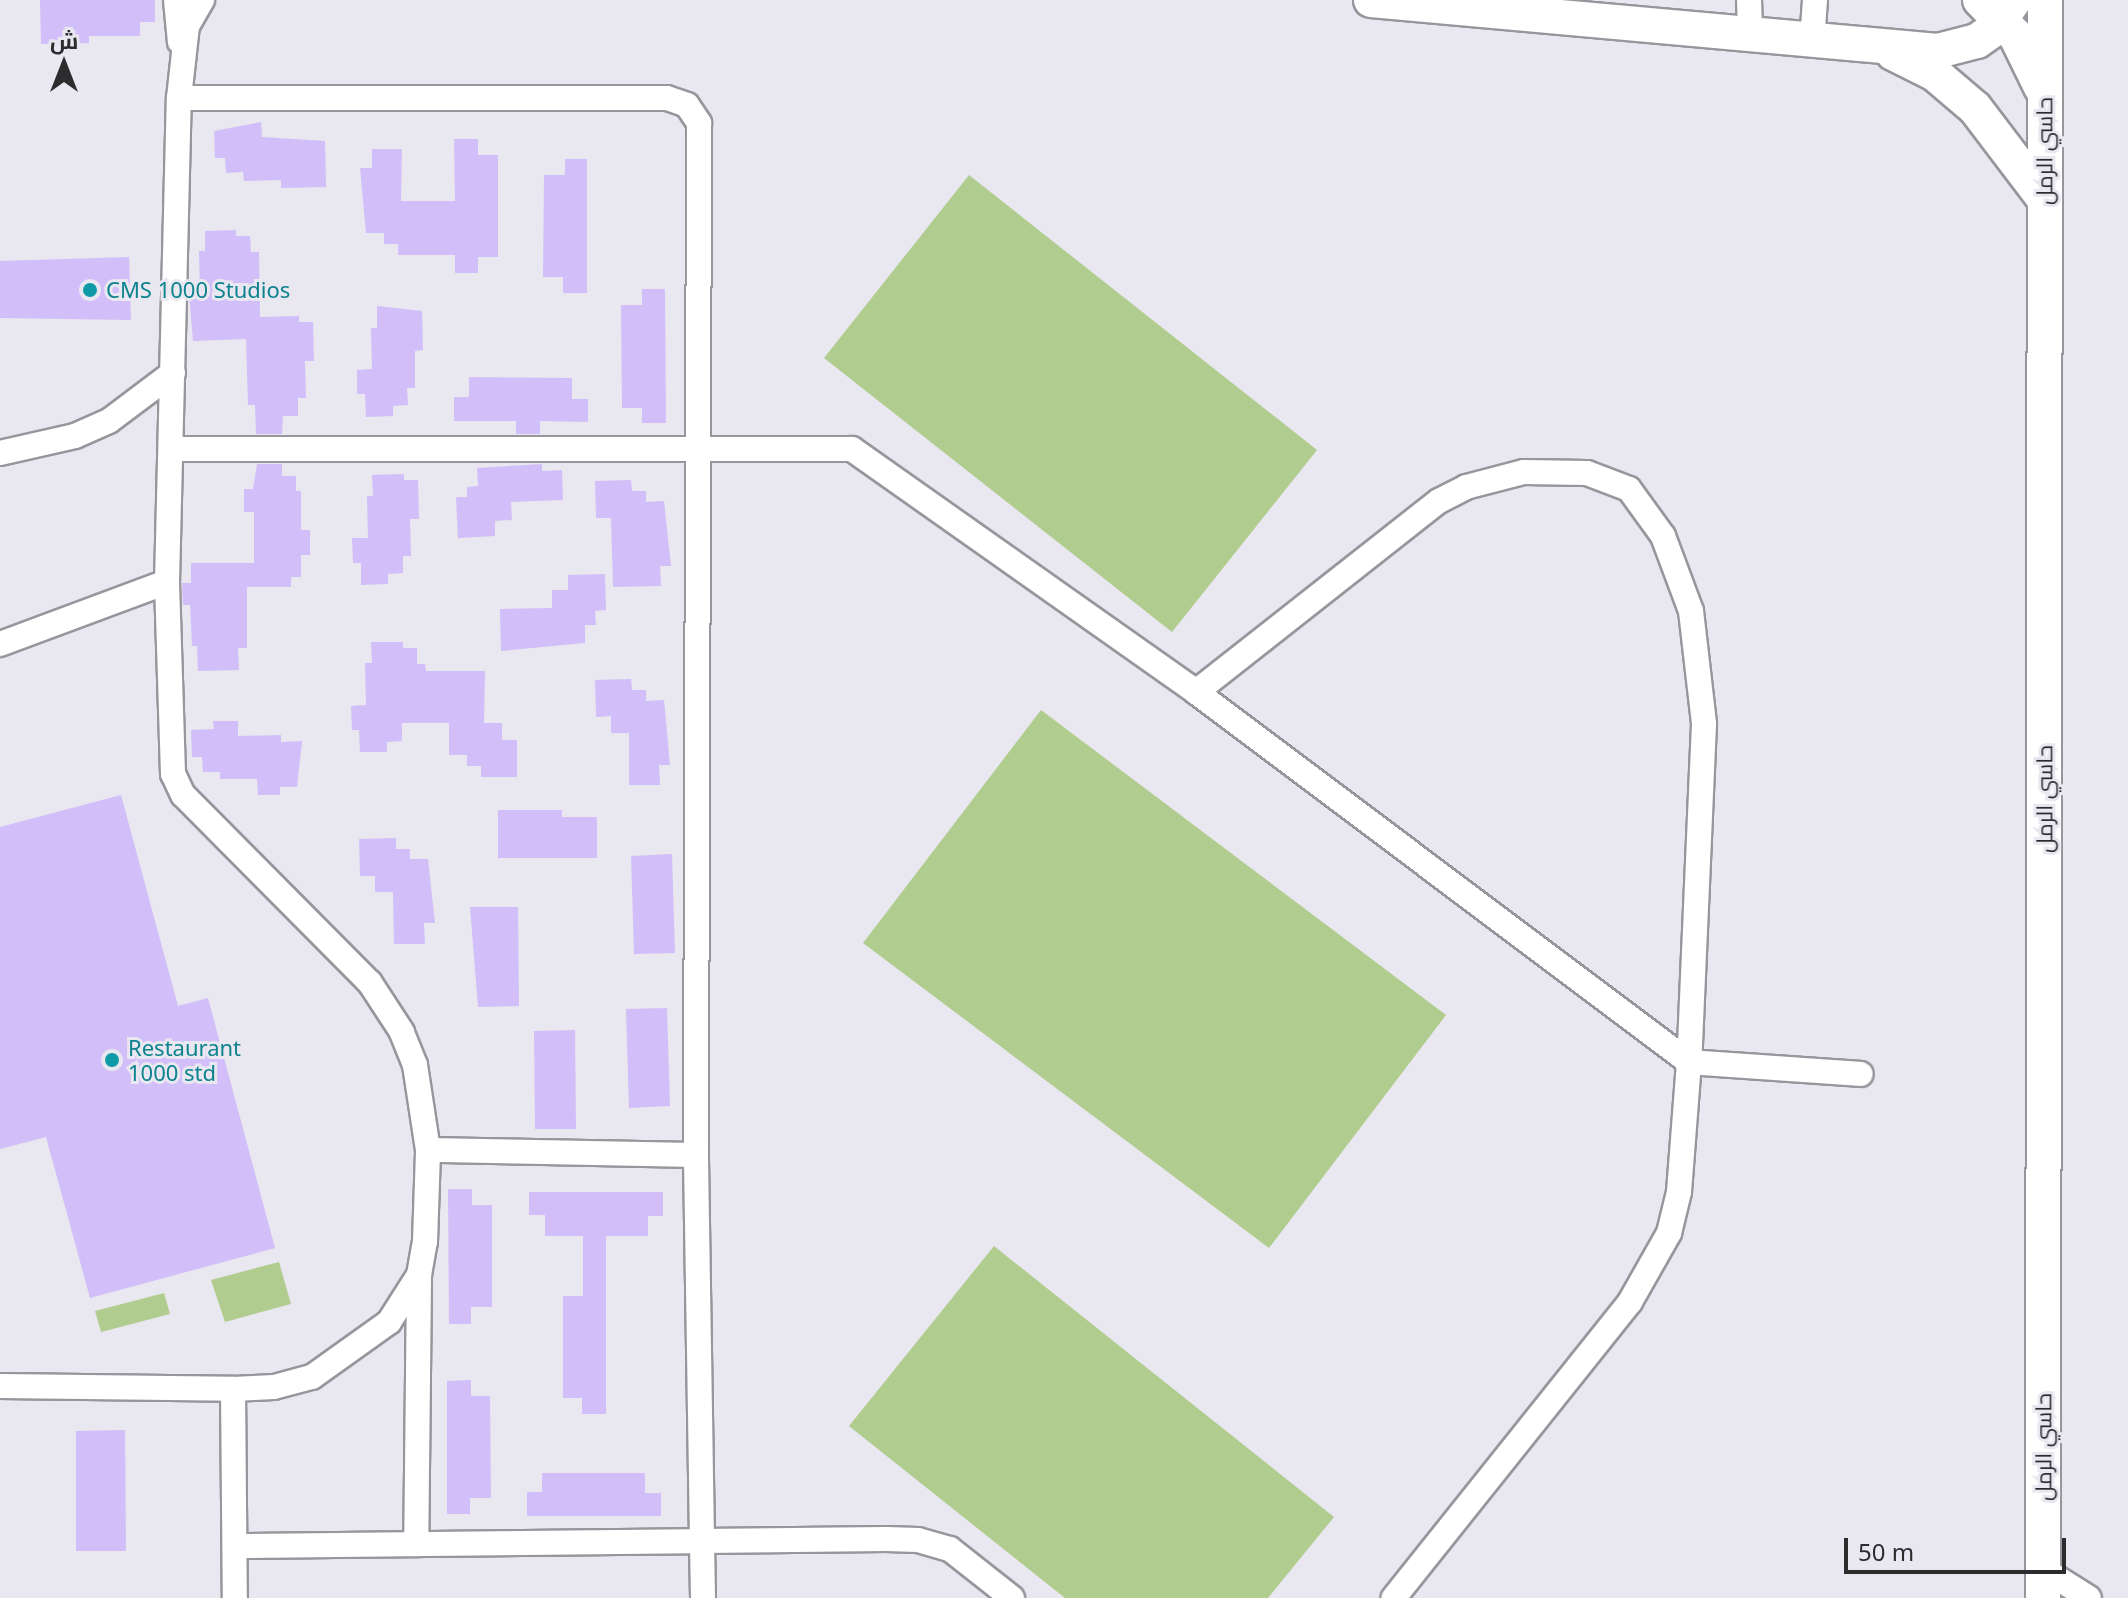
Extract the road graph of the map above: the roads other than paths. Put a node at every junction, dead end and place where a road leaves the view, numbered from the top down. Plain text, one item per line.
1 (176, 0) edge
2 (202, 0) edge
3 (1371, 0) edge
4 (1749, 0) edge
5 (1815, 0) edge
6 (2045, 0) edge
7 (1999, 6) edge
8 (1750, 35) junction
9 (1812, 41) junction
10 (1886, 49) junction
11 (182, 52) junction
12 (2045, 95) junction
13 (179, 98) junction
14 (2044, 199) junction
15 (173, 373) junction
16 (171, 449) junction
17 (701, 451) junction
18 (0, 453) edge
19 (167, 582) junction
20 (0, 644) edge
21 (1196, 692) junction
22 (1689, 1062) junction
23 (1861, 1074) dead end
24 (428, 1150) junction
25 (696, 1155) junction
26 (419, 1275) junction
27 (0, 1386) edge
28 (233, 1389) junction
29 (702, 1541) junction
30 (416, 1544) junction
31 (236, 1546) junction
32 (2043, 1584) edge
33 (235, 1598) edge
34 (703, 1598) edge
35 (1012, 1598) edge
36 (1394, 1598) edge
37 (2089, 1598) edge

1 - 11 street
2 - 11 street
3 - 8 main road
4 - 8 street
5 - 9 street
6 - 12 main road, حاسي الرمل
7 - 10 main road
7 - 12 main road
8 - 9 main road
9 - 10 main road
10 - 14 main road
11 - 13 street
12 - 14 main road, حاسي الرمل
13 - 15 street
13 - 17 street
14 - 32 main road, حاسي الرمل
15 - 16 street
15 - 18 street
16 - 17 street
16 - 19 street
17 - 21 street
17 - 25 street
19 - 20 street
19 - 24 street
21 - 22 street
21 - 22 street
22 - 23 street
22 - 36 street
24 - 25 street
24 - 26 street
25 - 29 street
26 - 28 street
26 - 30 street
27 - 28 street
28 - 31 street
29 - 30 street
29 - 34 street
29 - 35 street
30 - 31 street
31 - 33 street
32 - 37 street

